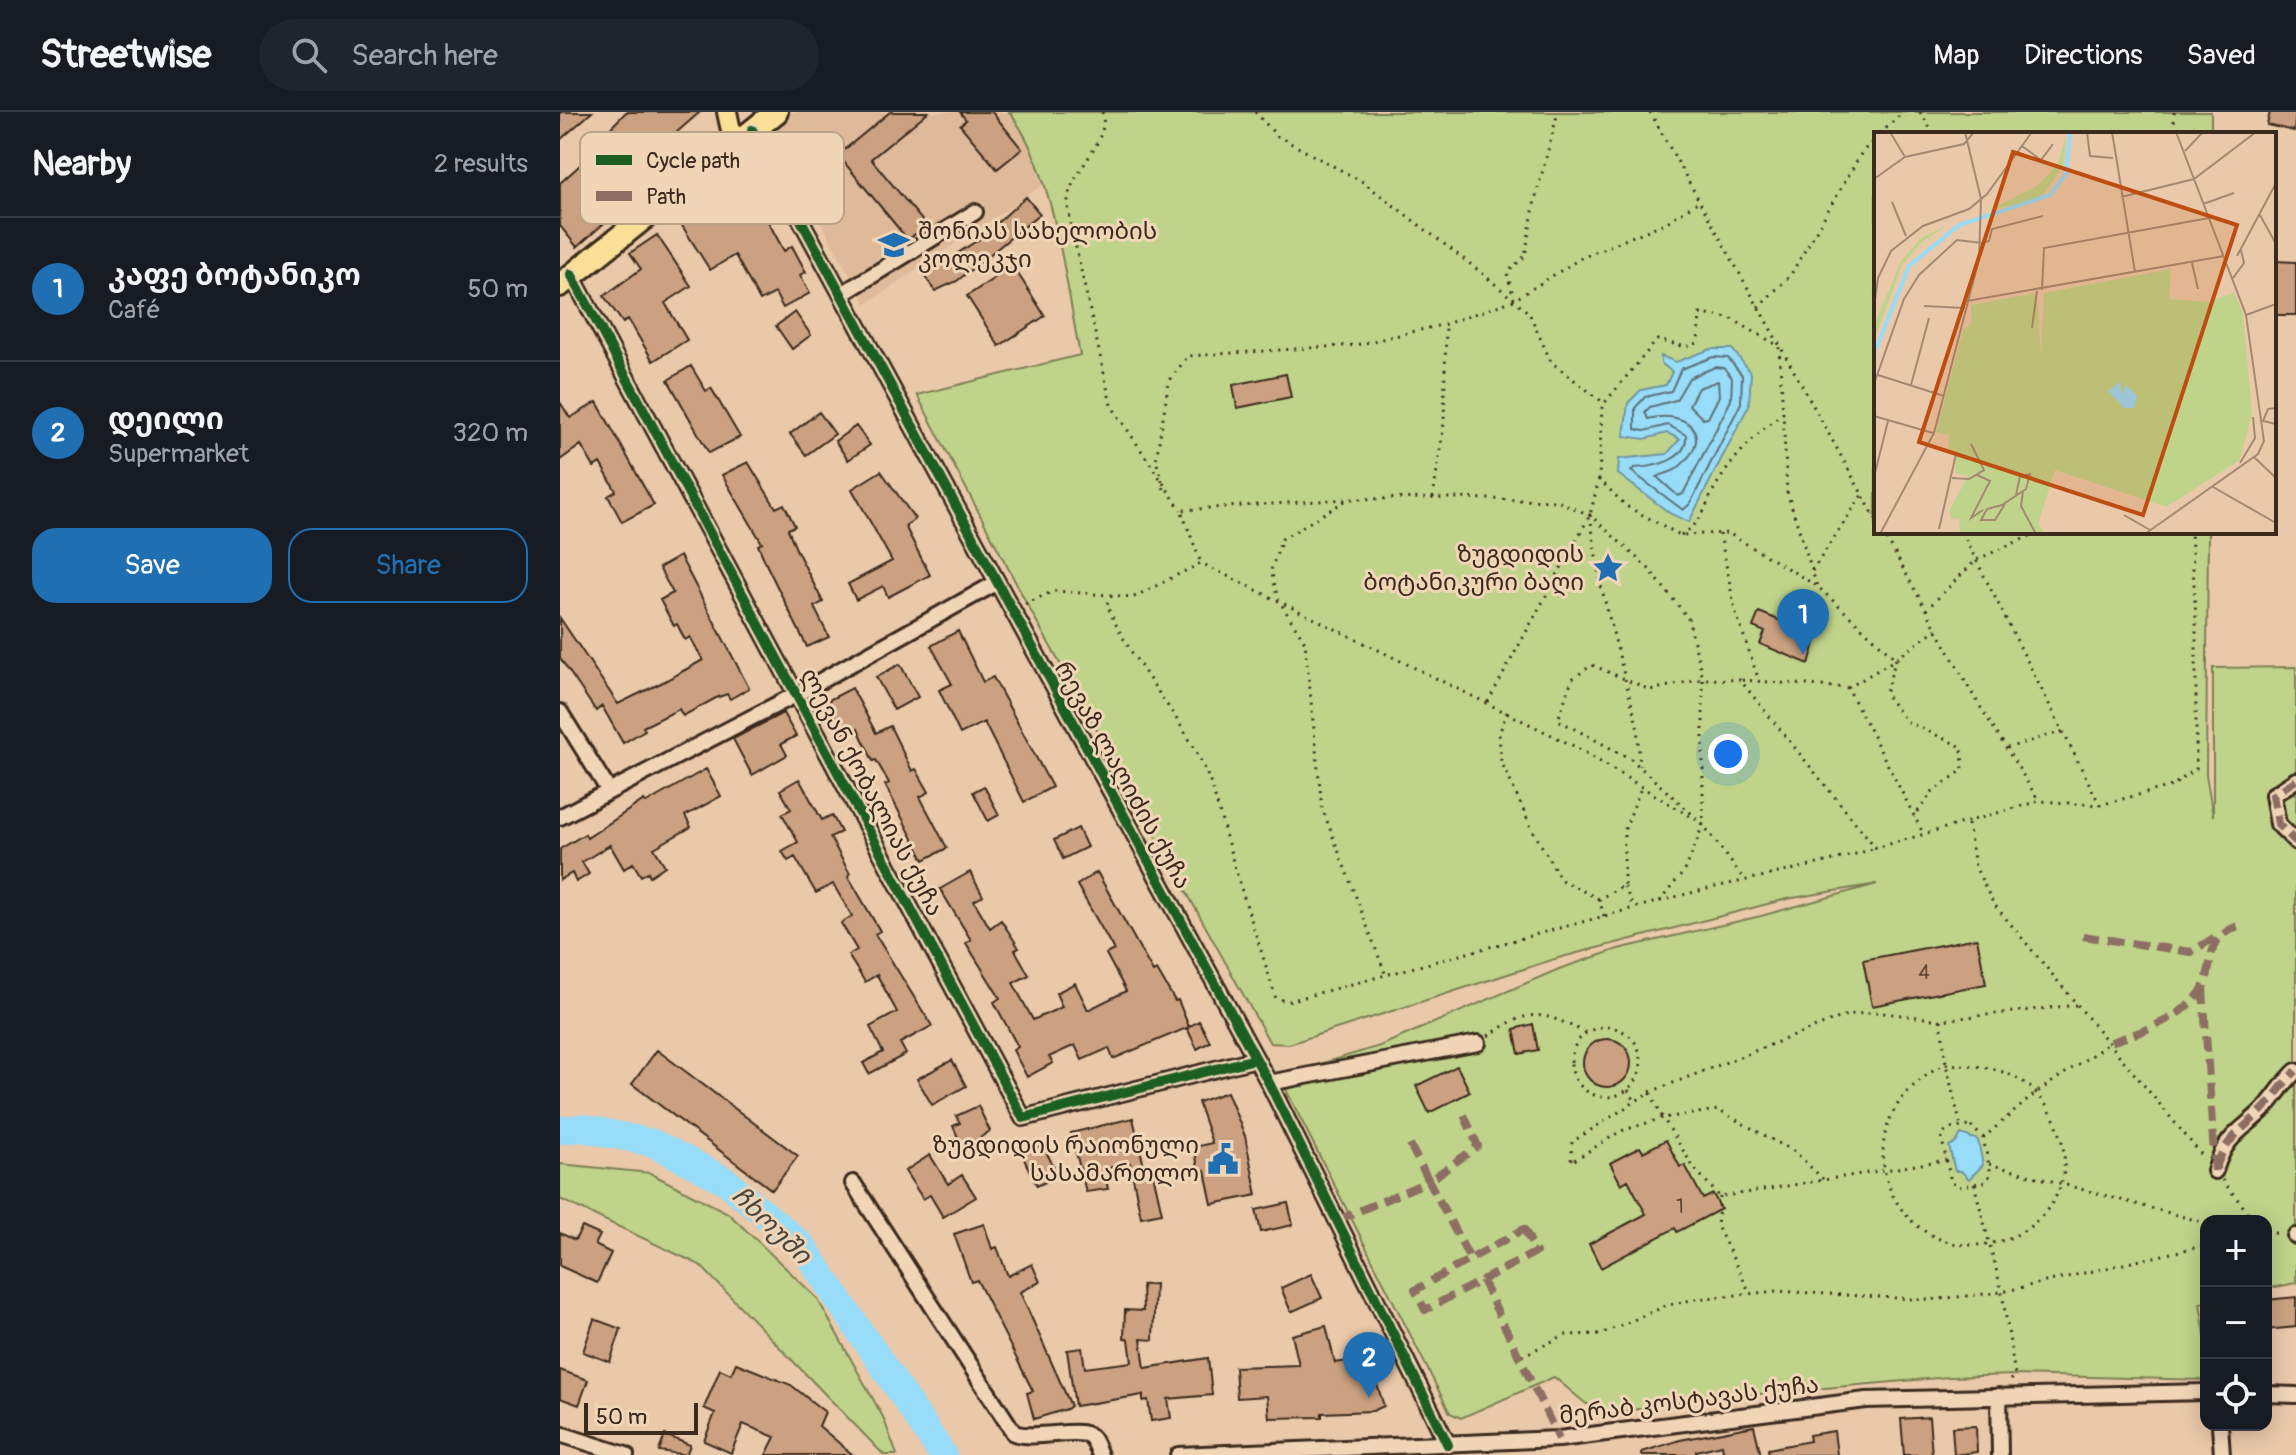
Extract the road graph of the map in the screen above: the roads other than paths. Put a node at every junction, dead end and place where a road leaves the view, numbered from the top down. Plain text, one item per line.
1 (727, 112) edge
2 (776, 112) edge
3 (742, 129) edge
4 (975, 212) dead end
5 (631, 224) edge
6 (800, 224) edge
7 (566, 280) edge
8 (842, 294) junction
9 (996, 583) junction
10 (797, 694) junction
11 (560, 712) edge
12 (2296, 780) edge
13 (609, 791) junction
14 (560, 817) edge
15 (2296, 842) edge
16 (1478, 1043) road end
17 (1255, 1059) junction
18 (2296, 1071) edge
19 (1269, 1083) junction
20 (2215, 1171) road end
21 (853, 1183) dead end
22 (2200, 1392) edge
23 (2272, 1394) edge
24 (2296, 1395) edge
25 (1999, 1396) junction
26 (2220, 1431) edge
27 (560, 1434) edge
28 (1448, 1445) junction
29 (1486, 1449) edge
30 (1396, 1450) edge
31 (626, 1455) edge
32 (1100, 1455) edge
33 (1178, 1455) edge
34 (2000, 1455) edge
35 (2222, 1455) edge

1 - 3 main road
2 - 3 highway
4 - 8 street
5 - 7 highway
6 - 8 street, რევაზ ლაღიძის ქუჩა
7 - 10 street, ლევან ქობალიას ქუჩა
8 - 9 street, რევაზ ლაღიძის ქუჩა
9 - 10 street
9 - 17 street, რევაზ ლაღიძის ქუჩა
10 - 13 street
10 - 17 street, ლევან ქობალიას ქუჩა
11 - 13 street
12 - 15 street
13 - 14 street
16 - 19 street
17 - 19 street, რევაზ ლაღიძის ქუჩა
18 - 20 street
19 - 28 street, რევაზ ლაღიძის ქუჩა
21 - 32 street
22 - 25 street, მერაბ კოსტავას ქუჩა
23 - 24 street
25 - 29 street, მერაბ კოსტავას ქუჩა
25 - 34 street
26 - 35 street
27 - 31 street
28 - 29 street, მერაბ კოსტავას ქუჩა
28 - 30 street, მერაბ კოსტავას ქუჩა
30 - 33 street, მერაბ კოსტავას ქუჩა

